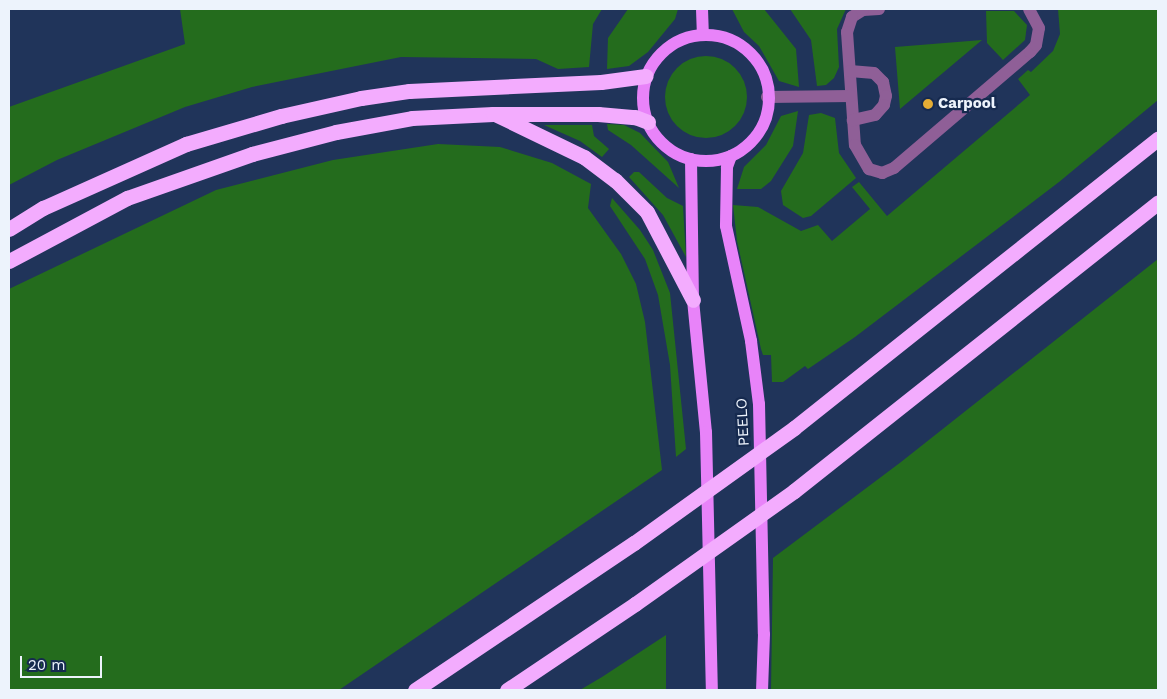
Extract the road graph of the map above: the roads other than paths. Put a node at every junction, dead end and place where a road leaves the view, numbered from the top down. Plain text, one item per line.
1 (702, 9) edge
2 (878, 9) edge
3 (1029, 9) edge
4 (703, 34) junction
5 (850, 71) junction
6 (646, 76) junction
7 (851, 96) junction
8 (767, 97) junction
9 (493, 114) junction
10 (853, 120) junction
11 (648, 122) junction
12 (1158, 138) edge
13 (731, 156) junction
14 (691, 159) junction
15 (1158, 202) edge
16 (9, 229) edge
17 (9, 261) edge
18 (693, 300) junction
19 (415, 690) edge
20 (508, 690) edge
21 (712, 690) edge
22 (762, 690) edge

1 - 4 main road
2 - 5 lane
3 - 10 lane
4 - 6 main road
4 - 8 main road
5 - 7 lane
5 - 10 lane
6 - 11 main road
6 - 16 highway
7 - 8 lane
7 - 10 lane
8 - 13 main road
9 - 11 highway
9 - 17 highway
9 - 18 highway
11 - 14 main road
12 - 19 highway, bridge
13 - 14 main road
13 - 22 main road, PEELO
14 - 18 main road
15 - 20 highway, bridge
18 - 21 main road

